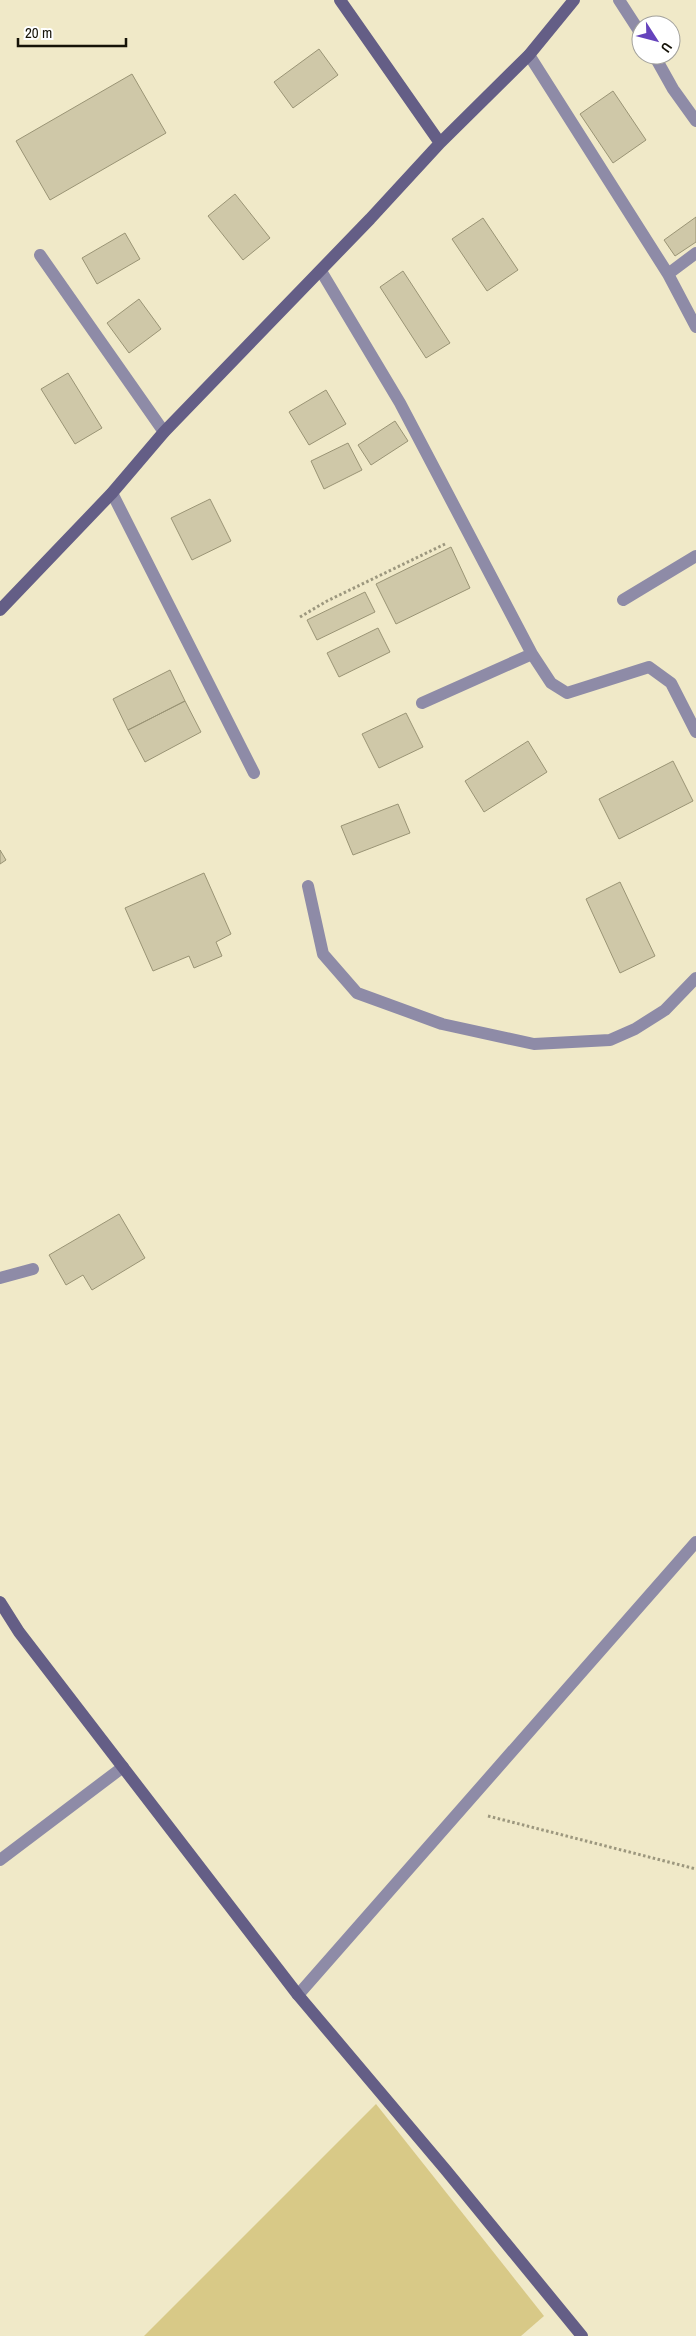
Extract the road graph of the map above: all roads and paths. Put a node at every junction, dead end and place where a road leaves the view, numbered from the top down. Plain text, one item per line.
1 (340, 0) edge
2 (574, 0) edge
3 (619, 0) edge
4 (631, 19) edge
5 (529, 55) junction
6 (660, 65) edge
7 (696, 121) edge
8 (440, 143) junction
9 (696, 253) edge
10 (40, 256) dead end
11 (321, 271) junction
12 (668, 274) junction
13 (696, 327) edge
14 (164, 432) junction
15 (112, 493) junction
16 (468, 533) junction
17 (696, 556) edge
18 (623, 600) dead end
19 (0, 610) edge
20 (300, 617) dead end
21 (532, 654) junction
22 (422, 703) dead end
23 (696, 732) edge
24 (254, 774) dead end
25 (308, 886) dead end
26 (696, 978) edge
27 (33, 1269) dead end
28 (0, 1278) edge
29 (696, 1542) edge
30 (0, 1602) edge
31 (123, 1767) junction
32 (461, 1809) junction
33 (0, 1860) edge
34 (696, 1869) edge
35 (298, 1995) junction
36 (582, 2336) edge

1 - 8 street
2 - 5 street
3 - 4 street
5 - 8 street
5 - 12 street
6 - 7 street
8 - 11 street
9 - 12 street
10 - 14 street
11 - 14 street
11 - 16 street
12 - 13 street
14 - 15 street
15 - 19 street
15 - 24 street
16 - 20 path
16 - 21 street
17 - 18 street
21 - 22 street
21 - 23 street
25 - 26 street
27 - 28 street
29 - 32 street
30 - 31 street
31 - 33 street
31 - 35 street
32 - 34 path
32 - 35 street
35 - 36 street

